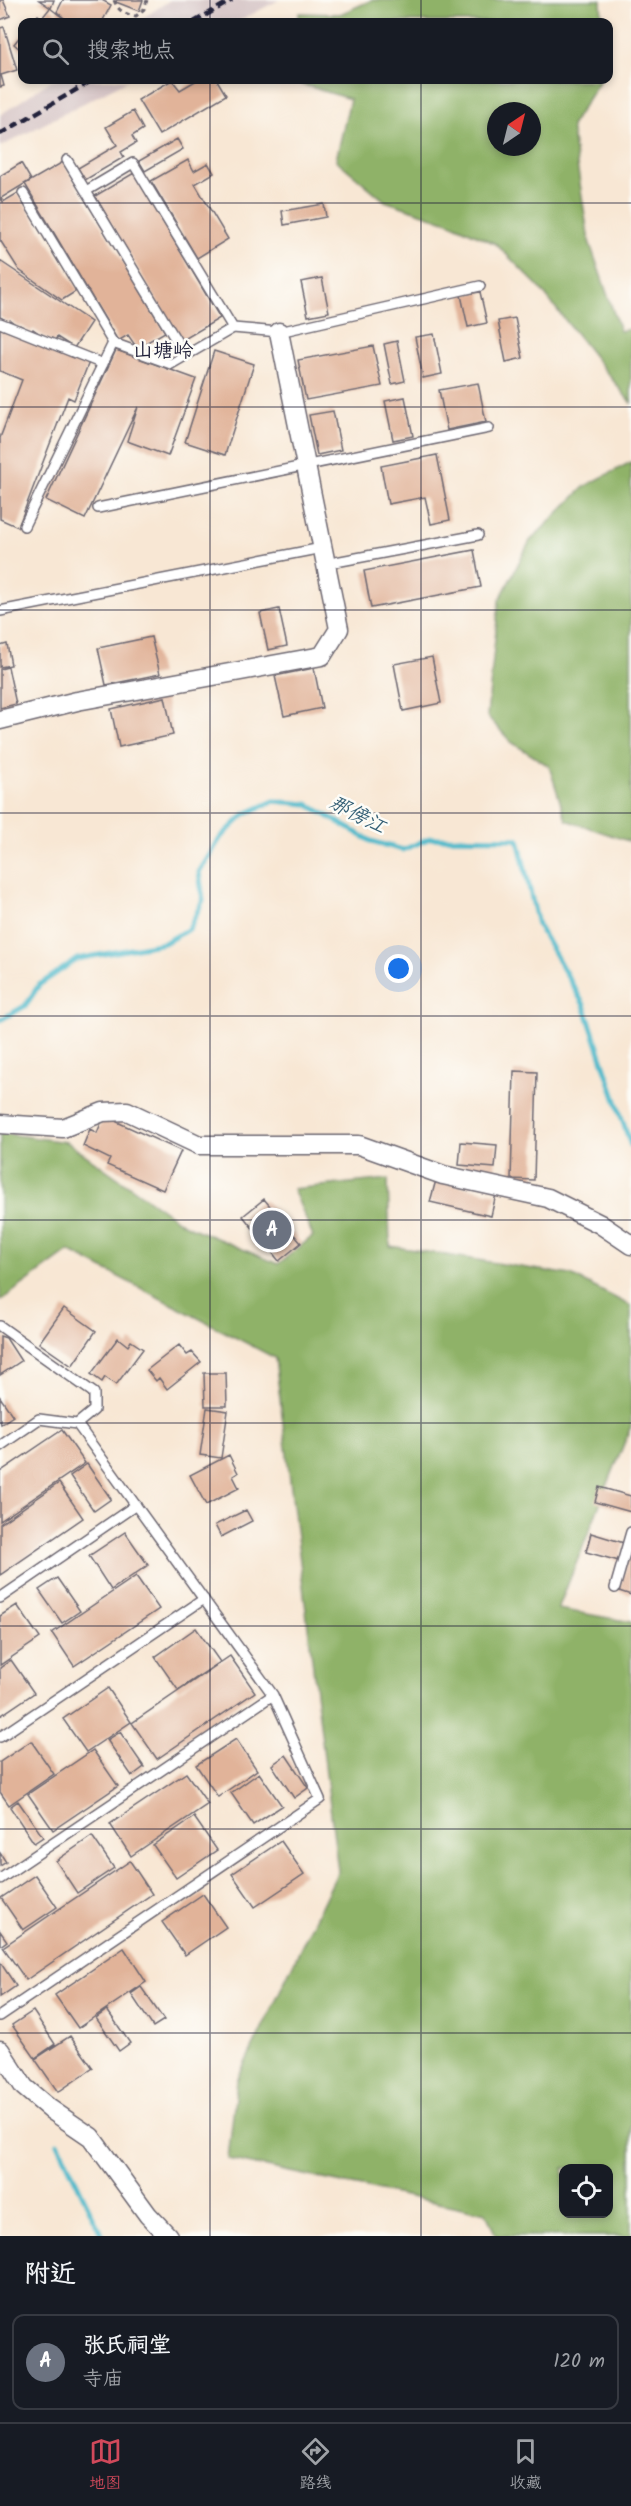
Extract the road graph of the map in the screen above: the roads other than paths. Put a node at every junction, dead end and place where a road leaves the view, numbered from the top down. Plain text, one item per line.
1 (67, 160) dead end
2 (86, 191) junction
3 (23, 194) dead end
4 (480, 286) dead end
5 (0, 324) edge
6 (233, 328) junction
7 (279, 332) junction
8 (113, 343) junction
9 (185, 355) junction
10 (103, 363) junction
11 (489, 428) dead end
12 (305, 466) junction
13 (98, 508) dead end
14 (24, 526) dead end
15 (478, 535) dead end
16 (324, 556) junction
17 (0, 611) edge
18 (0, 720) edge
19 (0, 1124) edge
20 (631, 1245) edge
21 (0, 1326) edge
22 (77, 1424) junction
23 (0, 1446) edge
24 (136, 1505) junction
25 (631, 1532) edge
26 (615, 1588) dead end
27 (0, 1598) edge
28 (204, 1599) junction
29 (273, 1695) junction
30 (0, 1737) edge
31 (0, 1879) edge
32 (0, 2016) edge
33 (0, 2050) edge
34 (168, 2236) edge

1 - 2 lane
2 - 6 lane
2 - 9 lane
3 - 8 lane
4 - 7 lane
5 - 10 lane
6 - 7 lane
6 - 9 lane
7 - 12 street
8 - 9 lane
8 - 10 lane
10 - 14 lane
11 - 12 lane
12 - 13 lane
12 - 16 street
15 - 16 lane
16 - 17 lane
16 - 18 street
19 - 20 street
21 - 22 lane
22 - 23 lane
22 - 24 lane
24 - 27 lane
24 - 28 lane
25 - 26 lane
28 - 29 lane
28 - 30 lane
29 - 31 lane
29 - 32 lane
33 - 34 street

